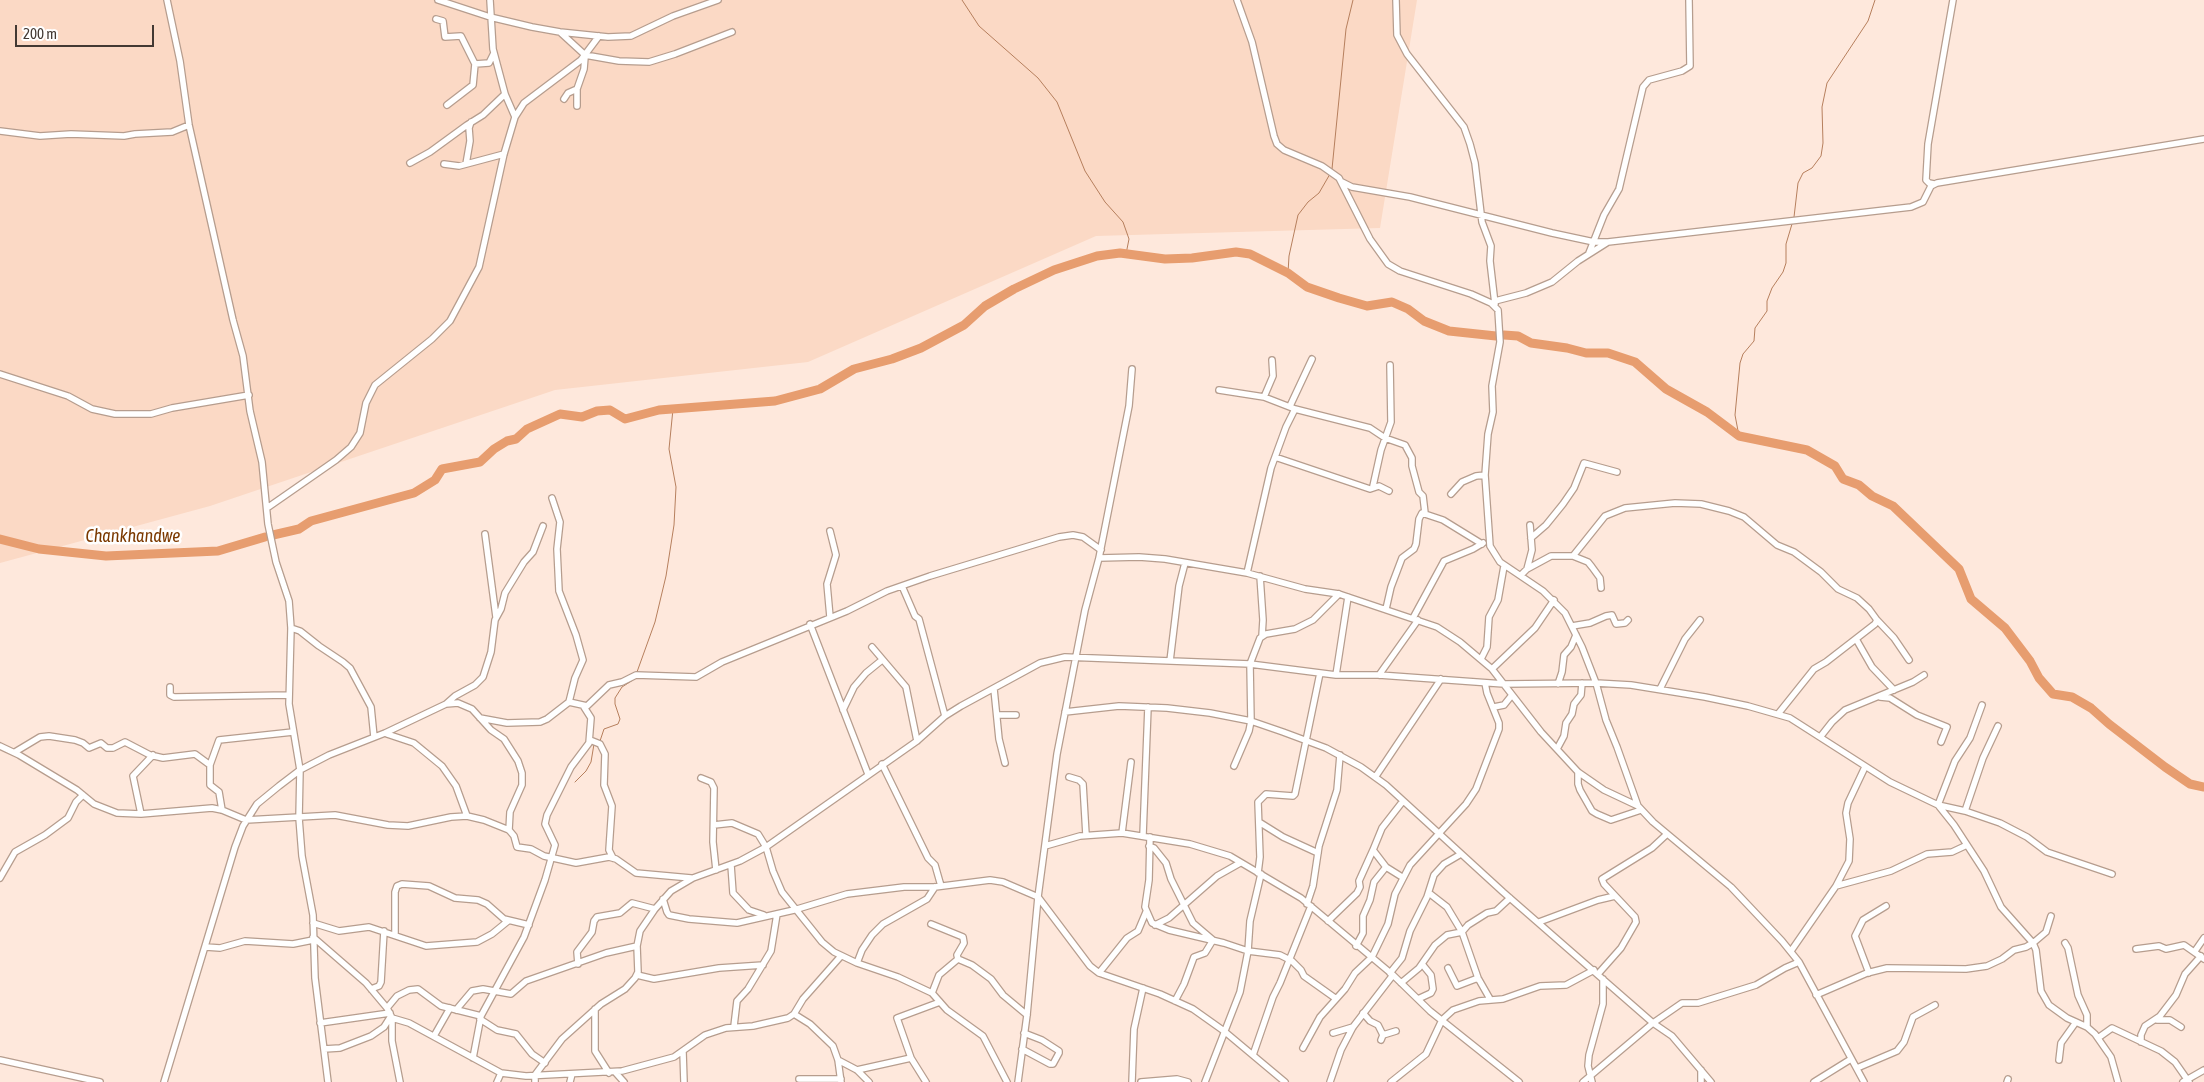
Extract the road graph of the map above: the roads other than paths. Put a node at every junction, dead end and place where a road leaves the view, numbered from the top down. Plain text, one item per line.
1 (167, 0) edge
2 (438, 0) edge
3 (490, 0) edge
4 (718, 0) edge
5 (1237, 0) edge
6 (1396, 0) edge
7 (1689, 0) edge
8 (1954, 0) edge
9 (490, 17) junction
10 (436, 19) dead end
11 (560, 32) junction
12 (732, 32) dead end
13 (599, 36) junction
14 (494, 53) junction
15 (586, 55) junction
16 (475, 64) junction
17 (577, 89) junction
18 (507, 97) junction
19 (564, 99) dead end
20 (524, 103) junction
21 (447, 105) dead end
22 (577, 106) dead end
23 (515, 117) junction
24 (472, 122) junction
25 (189, 125) junction
26 (0, 130) edge
27 (2204, 138) edge
28 (504, 154) junction
29 (410, 163) dead end
30 (444, 164) dead end
31 (466, 164) junction
32 (1342, 182) junction
33 (1934, 184) junction
34 (1482, 215) junction
35 (1594, 242) junction
36 (1608, 242) junction
37 (1588, 254) junction
38 (1495, 304) junction
39 (1312, 359) dead end
40 (1272, 360) dead end
41 (1390, 365) dead end
42 (1132, 369) dead end
43 (0, 374) edge
44 (1218, 390) dead end
45 (249, 395) junction
46 (1264, 397) junction
47 (1293, 408) junction
48 (1385, 438) junction
49 (1275, 458) junction
50 (1617, 472) dead end
51 (1485, 475) junction
52 (1373, 486) junction
53 (1389, 491) dead end
54 (1451, 494) dead end
55 (552, 498) dead end
56 (267, 508) junction
57 (1425, 512) junction
58 (1530, 525) dead end
59 (543, 526) dead end
60 (830, 531) dead end
61 (485, 534) dead end
62 (1489, 538) junction
63 (1531, 538) junction
64 (1482, 544) junction
65 (1100, 550) junction
66 (1573, 556) junction
67 (1099, 558) junction
68 (1185, 563) junction
69 (1504, 566) junction
70 (1527, 569) junction
71 (1247, 573) junction
72 (1521, 575) junction
73 (1260, 576) junction
74 (902, 586) junction
75 (1601, 588) dead end
76 (1339, 594) junction
77 (1348, 597) junction
78 (1554, 600) junction
79 (1386, 609) junction
80 (830, 617) junction
81 (496, 618) junction
82 (1416, 619) junction
83 (1628, 620) dead end
84 (1700, 620) dead end
85 (1878, 620) junction
86 (810, 624) junction
87 (1572, 626) junction
88 (291, 628) junction
89 (1576, 635) junction
90 (1262, 636) junction
91 (1856, 639) junction
92 (872, 646) dead end
93 (1076, 657) junction
94 (882, 660) junction
95 (1481, 660) junction
96 (1908, 660) dead end
97 (1170, 661) junction
98 (1250, 664) junction
99 (1492, 669) junction
100 (1320, 674) junction
101 (1336, 675) junction
102 (1379, 675) junction
103 (1924, 675) dead end
104 (1441, 679) junction
105 (1485, 683) junction
106 (1582, 683) junction
107 (1596, 683) junction
108 (1504, 684) junction
109 (1558, 684) junction
110 (170, 687) dead end
111 (994, 689) junction
112 (1660, 690) junction
113 (1894, 690) junction
114 (1512, 695) junction
115 (288, 696) junction
116 (1880, 697) junction
117 (569, 702) junction
118 (446, 704) junction
119 (1982, 705) dead end
120 (584, 707) junction
121 (1148, 707) junction
122 (1494, 707) junction
123 (843, 710) junction
124 (1065, 712) junction
125 (1778, 714) junction
126 (998, 715) junction
127 (1016, 715) dead end
128 (944, 716) junction
129 (480, 718) junction
130 (1251, 722) junction
131 (1998, 726) dead end
132 (293, 732) junction
133 (385, 733) junction
134 (1821, 736) junction
135 (374, 737) junction
136 (590, 740) junction
137 (916, 741) junction
138 (1307, 741) junction
139 (1941, 742) dead end
140 (0, 746) edge
141 (1557, 749) junction
142 (16, 752) junction
143 (153, 755) junction
144 (1340, 755) junction
145 (1131, 762) dead end
146 (1005, 763) dead end
147 (882, 764) junction
148 (210, 765) junction
149 (1234, 766) dead end
150 (1865, 767) junction
151 (300, 770) junction
152 (1578, 772) junction
153 (868, 774) junction
154 (1376, 776) junction
155 (1069, 777) dead end
156 (701, 778) dead end
157 (82, 795) junction
158 (1403, 801) junction
159 (1938, 804) junction
160 (1639, 808) junction
161 (222, 810) junction
162 (1965, 811) junction
163 (141, 814) junction
164 (467, 816) junction
165 (299, 818) junction
166 (246, 820) junction
167 (1259, 822) junction
168 (714, 825) junction
169 (509, 830) junction
170 (1438, 833) junction
171 (1122, 834) junction
172 (1667, 834) junction
173 (1086, 835) junction
174 (1146, 836) junction
175 (1966, 845) junction
176 (1045, 846) junction
177 (1150, 846) junction
178 (766, 847) junction
179 (1373, 850) junction
180 (1318, 853) junction
181 (1461, 854) junction
182 (552, 857) junction
183 (613, 858) junction
184 (1240, 863) junction
185 (732, 865) junction
186 (1386, 867) junction
187 (716, 870) junction
188 (1259, 873) junction
189 (2112, 874) dead end
190 (1402, 877) junction
191 (0, 878) edge
192 (694, 878) junction
193 (938, 886) junction
194 (1836, 886) junction
195 (1429, 893) junction
196 (1616, 896) junction
197 (1038, 897) junction
198 (1510, 898) junction
199 (663, 899) junction
200 (1185, 904) junction
201 (1309, 905) junction
202 (1886, 906) dead end
203 (654, 909) junction
204 (794, 910) junction
205 (1146, 912) junction
206 (777, 914) junction
207 (767, 916) junction
208 (2051, 916) dead end
209 (508, 921) junction
210 (1328, 921) junction
211 (1539, 922) junction
212 (313, 923) junction
213 (529, 924) junction
214 (931, 924) dead end
215 (1155, 925) junction
216 (384, 932) junction
217 (1462, 932) junction
218 (395, 934) junction
219 (313, 938) junction
220 (2204, 938) edge
221 (1213, 940) junction
222 (2033, 943) junction
223 (2065, 944) dead end
224 (637, 946) junction
225 (1356, 946) junction
226 (206, 947) junction
227 (2136, 949) dead end
228 (1248, 951) junction
229 (1791, 951) junction
230 (2195, 952) junction
231 (841, 956) junction
232 (1372, 957) junction
233 (2202, 957) edge
234 (958, 959) junction
235 (1290, 960) junction
236 (1799, 962) junction
237 (857, 963) junction
238 (578, 964) junction
239 (1422, 964) junction
240 (763, 965) junction
241 (1448, 968) dead end
242 (1596, 972) junction
243 (1099, 973) junction
244 (1869, 973) junction
245 (1392, 974) junction
246 (637, 975) junction
247 (1478, 978) junction
248 (1603, 979) junction
249 (1401, 983) junction
250 (1143, 988) junction
251 (371, 989) junction
252 (495, 992) junction
253 (932, 993) junction
254 (1816, 995) junction
255 (1335, 998) junction
256 (1418, 999) junction
257 (1490, 999) junction
258 (1175, 1001) junction
259 (940, 1002) junction
260 (1936, 1005) dead end
261 (453, 1009) junction
262 (595, 1009) junction
263 (1363, 1013) junction
264 (390, 1014) junction
265 (794, 1014) junction
266 (1027, 1015) junction
267 (480, 1018) junction
268 (1442, 1020) junction
269 (2155, 1020) junction
270 (2076, 1022) junction
271 (320, 1023) junction
272 (1653, 1023) junction
273 (734, 1026) junction
274 (1353, 1027) junction
275 (2087, 1027) junction
276 (2181, 1027) dead end
277 (1224, 1030) junction
278 (1396, 1031) dead end
279 (1024, 1033) junction
280 (1333, 1033) dead end
281 (434, 1036) junction
282 (2098, 1038) junction
283 (2141, 1042) junction
284 (1303, 1048) dead end
285 (1022, 1049) junction
286 (324, 1050) junction
287 (683, 1052) junction
288 (1253, 1055) junction
289 (473, 1058) junction
290 (911, 1058) junction
291 (1850, 1059) junction
292 (0, 1060) edge
293 (838, 1060) junction
294 (2059, 1060) dead end
295 (545, 1063) junction
296 (1857, 1068) junction
297 (858, 1070) junction
298 (1701, 1070) junction
299 (2204, 1070) edge
300 (612, 1072) junction
301 (501, 1073) junction
302 (572, 1074) junction
303 (535, 1079) edge
304 (799, 1079) dead end
305 (1591, 1079) edge
306 (841, 1081) edge
307 (2186, 1081) edge
308 (100, 1082) edge
309 (164, 1082) edge
310 (328, 1082) edge
311 (400, 1082) edge
312 (497, 1082) edge
313 (570, 1082) edge
314 (624, 1082) edge
315 (684, 1082) edge
316 (869, 1082) edge
317 (926, 1082) edge
318 (1007, 1082) edge
319 (1018, 1082) edge
320 (1132, 1082) edge
321 (1141, 1082) edge
322 (1188, 1082) edge
323 (1204, 1082) edge
324 (1285, 1082) edge
325 (1330, 1082) edge
326 (1391, 1082) edge
327 (1519, 1082) edge
328 (1583, 1082) edge
329 (1701, 1082) edge
330 (1711, 1082) edge
331 (1814, 1082) edge
332 (1864, 1082) edge
333 (2118, 1082) edge

1 - 25 street
2 - 9 street
3 - 9 street
4 - 13 street
5 - 32 street
6 - 34 street
7 - 35 street
8 - 33 street
9 - 11 street
9 - 14 street
10 - 16 street
11 - 13 street
11 - 15 street
12 - 15 street
13 - 15 street
14 - 16 street
14 - 18 street
15 - 17 street
15 - 20 street
16 - 21 street
17 - 19 street
17 - 22 street
18 - 20 street
18 - 23 street
18 - 24 street
20 - 23 street
23 - 28 street
24 - 29 street
24 - 31 street
25 - 26 street
25 - 45 street
27 - 33 street
28 - 31 street
28 - 56 street
30 - 31 street
32 - 34 street
32 - 38 street
33 - 36 street
34 - 35 street
34 - 38 street
35 - 36 street
35 - 37 street
36 - 37 street
37 - 38 street
38 - 51 street
39 - 47 street
40 - 46 street
41 - 48 street
42 - 65 street
43 - 45 street
44 - 46 street
45 - 56 street
46 - 47 street
47 - 48 street
47 - 49 street
48 - 52 street
48 - 57 street
49 - 52 street
49 - 71 street
50 - 63 street
51 - 54 street
51 - 62 street
52 - 53 street
55 - 117 street
56 - 88 street
57 - 64 street
57 - 79 street
58 - 63 street
59 - 81 street
60 - 80 street
61 - 81 street
62 - 64 street
62 - 69 street
63 - 70 street
64 - 82 street
65 - 67 street
65 - 74 street
66 - 70 street
66 - 75 street
66 - 85 street
67 - 68 street
67 - 93 street
68 - 71 street
68 - 97 street
69 - 72 street
69 - 95 street
70 - 72 street
71 - 73 street
72 - 78 street
73 - 76 street
73 - 90 street
74 - 80 street
74 - 128 street
76 - 77 street
76 - 90 street
77 - 79 street
77 - 101 street
78 - 87 street
78 - 99 street
79 - 82 street
80 - 86 street
81 - 118 street
82 - 95 street
82 - 102 street
83 - 87 street
84 - 112 street
85 - 91 street
85 - 96 street
86 - 120 street
86 - 123 street
87 - 89 street
88 - 115 street
88 - 135 street
89 - 107 street
89 - 109 street
90 - 98 street
91 - 113 street
91 - 125 street
92 - 94 street
93 - 97 street
93 - 111 street
93 - 124 street
94 - 123 street
94 - 137 street
95 - 99 street
97 - 98 street
98 - 100 street
98 - 130 street
99 - 108 street
100 - 101 street
100 - 138 street
101 - 102 street
102 - 104 street
103 - 113 street
104 - 105 street
104 - 154 street
105 - 108 street
105 - 122 street
106 - 107 street
106 - 109 street
106 - 141 street
107 - 112 street
107 - 160 street
108 - 109 street
108 - 114 street
110 - 115 street
111 - 126 street
111 - 128 street
112 - 125 street
113 - 116 street
114 - 122 street
114 - 141 street
115 - 132 street
116 - 134 street
116 - 139 street
117 - 120 street
117 - 129 street
118 - 129 street
118 - 133 street
119 - 159 street
120 - 136 street
121 - 124 street
121 - 130 street
121 - 174 street
122 - 170 street
123 - 153 street
124 - 176 street
125 - 134 street
126 - 127 street
126 - 146 street
128 - 137 street
129 - 169 street
130 - 138 street
130 - 149 street
131 - 162 street
132 - 148 street
132 - 151 street
133 - 135 street
133 - 164 street
134 - 150 street
135 - 151 street
136 - 182 street
136 - 183 street
137 - 147 street
138 - 144 street
138 - 167 street
140 - 142 street
141 - 152 street
142 - 143 street
142 - 157 street
143 - 148 street
143 - 163 street
144 - 154 street
144 - 180 street
145 - 171 street
147 - 153 street
147 - 193 street
148 - 161 street
150 - 159 street
150 - 194 street
151 - 165 street
151 - 166 street
152 - 160 street
152 - 160 street
153 - 178 street
154 - 158 street
155 - 173 street
156 - 168 street
157 - 163 street
157 - 191 street
158 - 170 street
158 - 179 street
159 - 162 street
159 - 175 street
160 - 172 street
161 - 163 street
161 - 166 street
162 - 189 street
164 - 165 street
164 - 169 street
165 - 166 street
165 - 212 street
166 - 226 street
167 - 180 street
167 - 188 street
168 - 178 street
168 - 187 street
169 - 182 street
170 - 181 street
170 - 190 street
171 - 173 street
171 - 174 street
172 - 196 street
172 - 229 street
173 - 176 street
174 - 177 street
174 - 184 street
175 - 194 street
175 - 222 street
176 - 197 street
177 - 200 street
177 - 205 street
178 - 185 street
178 - 204 street
179 - 186 street
179 - 210 street
180 - 201 street
181 - 195 street
181 - 198 street
182 - 183 street
182 - 213 street
183 - 192 street
184 - 188 street
184 - 200 street
185 - 187 street
185 - 207 street
186 - 190 street
186 - 225 street
187 - 192 street
188 - 201 street
188 - 228 street
190 - 232 street
192 - 199 street
193 - 197 street
193 - 204 street
193 - 237 street
194 - 229 street
195 - 217 street
195 - 245 street
196 - 211 street
196 - 242 street
197 - 243 street
197 - 266 street
198 - 211 street
198 - 217 street
199 - 203 street
199 - 207 street
200 - 215 street
200 - 221 street
201 - 210 street
201 - 235 street
202 - 244 street
203 - 224 street
203 - 238 street
204 - 206 street
204 - 231 street
205 - 215 street
205 - 243 street
206 - 207 street
206 - 240 street
208 - 222 street
209 - 213 street
209 - 218 street
209 - 218 street
210 - 225 street
211 - 242 street
212 - 216 street
212 - 219 street
213 - 252 street
214 - 234 street
215 - 221 street
216 - 218 street
216 - 251 street
217 - 239 street
217 - 247 street
219 - 226 street
219 - 251 street
219 - 271 street
220 - 230 street
221 - 228 street
221 - 258 street
222 - 244 street
222 - 270 street
223 - 275 street
224 - 238 street
224 - 246 street
225 - 232 street
226 - 309 street
227 - 230 street
228 - 235 street
228 - 277 street
229 - 236 street
230 - 233 street
231 - 237 street
231 - 265 street
232 - 245 street
232 - 255 street
233 - 269 street
234 - 253 street
234 - 266 street
235 - 255 street
235 - 288 street
236 - 254 street
236 - 272 street
237 - 253 street
238 - 252 street
239 - 249 street
239 - 256 street
240 - 246 street
240 - 273 street
241 - 247 street
242 - 248 street
242 - 257 street
243 - 250 street
244 - 254 street
245 - 249 street
245 - 263 street
246 - 262 street
247 - 257 street
248 - 272 street
248 - 305 street
249 - 256 street
250 - 258 street
250 - 320 street
251 - 264 street
252 - 261 street
252 - 267 street
253 - 259 street
254 - 291 street
255 - 284 street
256 - 268 street
257 - 268 street
258 - 277 street
259 - 290 street
259 - 318 street
260 - 296 street
261 - 264 street
261 - 267 street
261 - 281 street
262 - 295 street
262 - 300 street
263 - 274 street
263 - 278 street
264 - 271 street
264 - 281 street
264 - 286 street
264 - 311 street
265 - 273 street
265 - 293 street
266 - 279 street
267 - 289 street
267 - 295 street
268 - 326 street
268 - 327 street
269 - 276 street
269 - 283 street
270 - 275 street
270 - 294 street
271 - 286 street
272 - 298 street
272 - 305 street
273 - 287 street
274 - 280 street
274 - 325 street
275 - 282 street
277 - 288 street
277 - 323 street
279 - 285 street
279 - 285 street
281 - 289 street
282 - 283 street
282 - 333 street
283 - 307 street
285 - 319 street
286 - 310 street
287 - 300 street
287 - 315 street
288 - 324 street
289 - 301 street
290 - 297 street
290 - 317 street
291 - 296 street
291 - 331 street
292 - 308 street
293 - 297 street
293 - 306 street
295 - 303 street
296 - 332 street
297 - 316 street
298 - 329 street
298 - 330 street
299 - 307 street
300 - 302 street
300 - 314 street
301 - 303 street
301 - 312 street
302 - 303 street
302 - 313 street
304 - 306 street
305 - 328 street
321 - 322 street

